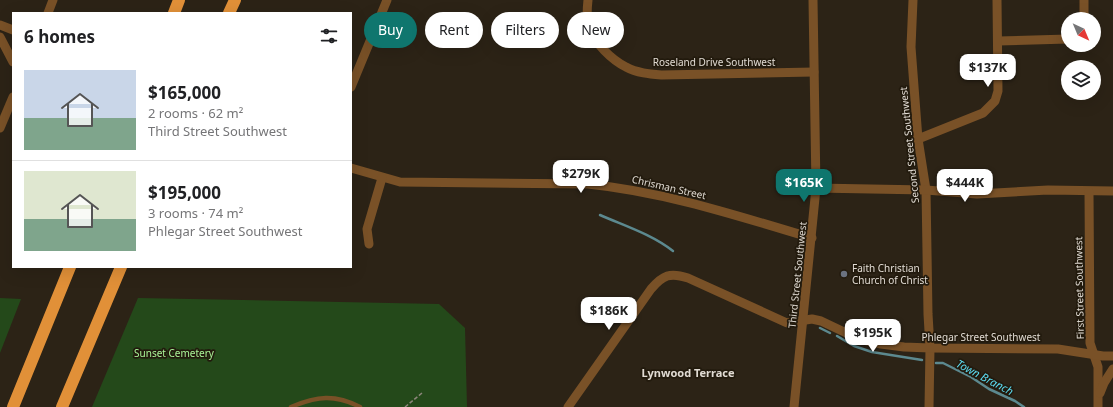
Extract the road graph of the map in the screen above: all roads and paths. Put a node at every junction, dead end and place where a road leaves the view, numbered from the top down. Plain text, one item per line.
1 (53, 0) edge
2 (179, 0) edge
3 (235, 0) edge
4 (387, 0) edge
5 (588, 0) edge
6 (813, 0) edge
7 (913, 0) edge
8 (997, 0) edge
9 (1084, 0) edge
10 (48, 12) edge
11 (174, 12) edge
12 (229, 12) edge
13 (1084, 12) edge
14 (0, 25) edge
15 (12, 30) edge
16 (0, 37) edge
17 (1061, 39) edge
18 (998, 41) junction
19 (12, 60) edge
20 (814, 72) junction
21 (352, 85) edge
22 (12, 99) edge
23 (0, 128) edge
24 (918, 139) junction
25 (352, 168) edge
26 (382, 178) junction
27 (816, 188) junction
28 (926, 190) junction
29 (1113, 191) edge
30 (1089, 192) junction
31 (812, 238) junction
32 (369, 244) dead end
33 (70, 268) edge
34 (121, 268) edge
35 (804, 321) junction
36 (930, 348) junction
37 (1093, 354) junction
38 (1113, 356) edge
39 (1113, 369) edge
40 (422, 393) dead end
41 (1098, 403) edge
42 (13, 407) edge
43 (62, 407) edge
44 (291, 407) edge
45 (360, 407) edge
46 (405, 407) edge
47 (568, 407) edge
48 (794, 407) edge
49 (929, 407) edge

1 - 10 street
2 - 11 highway
3 - 12 highway
4 - 21 street
5 - 20 street, Roseland Drive Southwest
6 - 20 street, Third Street Southwest
7 - 24 street, Second Street Southwest
8 - 18 street
9 - 13 street
14 - 15 street
16 - 19 street
17 - 18 street
18 - 24 street
20 - 27 street, Third Street Southwest
22 - 23 street
24 - 28 street, Second Street Southwest
25 - 26 street, Chrisman Street
26 - 31 street, Chrisman Street
26 - 32 street
27 - 28 street
27 - 31 street, Third Street Southwest
28 - 30 street
28 - 36 street, Second Street Southwest
29 - 30 street
30 - 37 street, First Street Southwest
31 - 35 street, Third Street Southwest
33 - 42 highway
34 - 43 highway
35 - 36 street, Phlegar Street Southwest
35 - 47 street, Phlegar Street Southwest
35 - 48 street, Third Street Southwest
36 - 37 street, Phlegar Street Southwest
36 - 49 street, Second Street Southwest
37 - 38 street, Phlegar Street Southwest
37 - 41 street, First Street Southwest
39 - 41 street
40 - 46 path
44 - 45 lane

